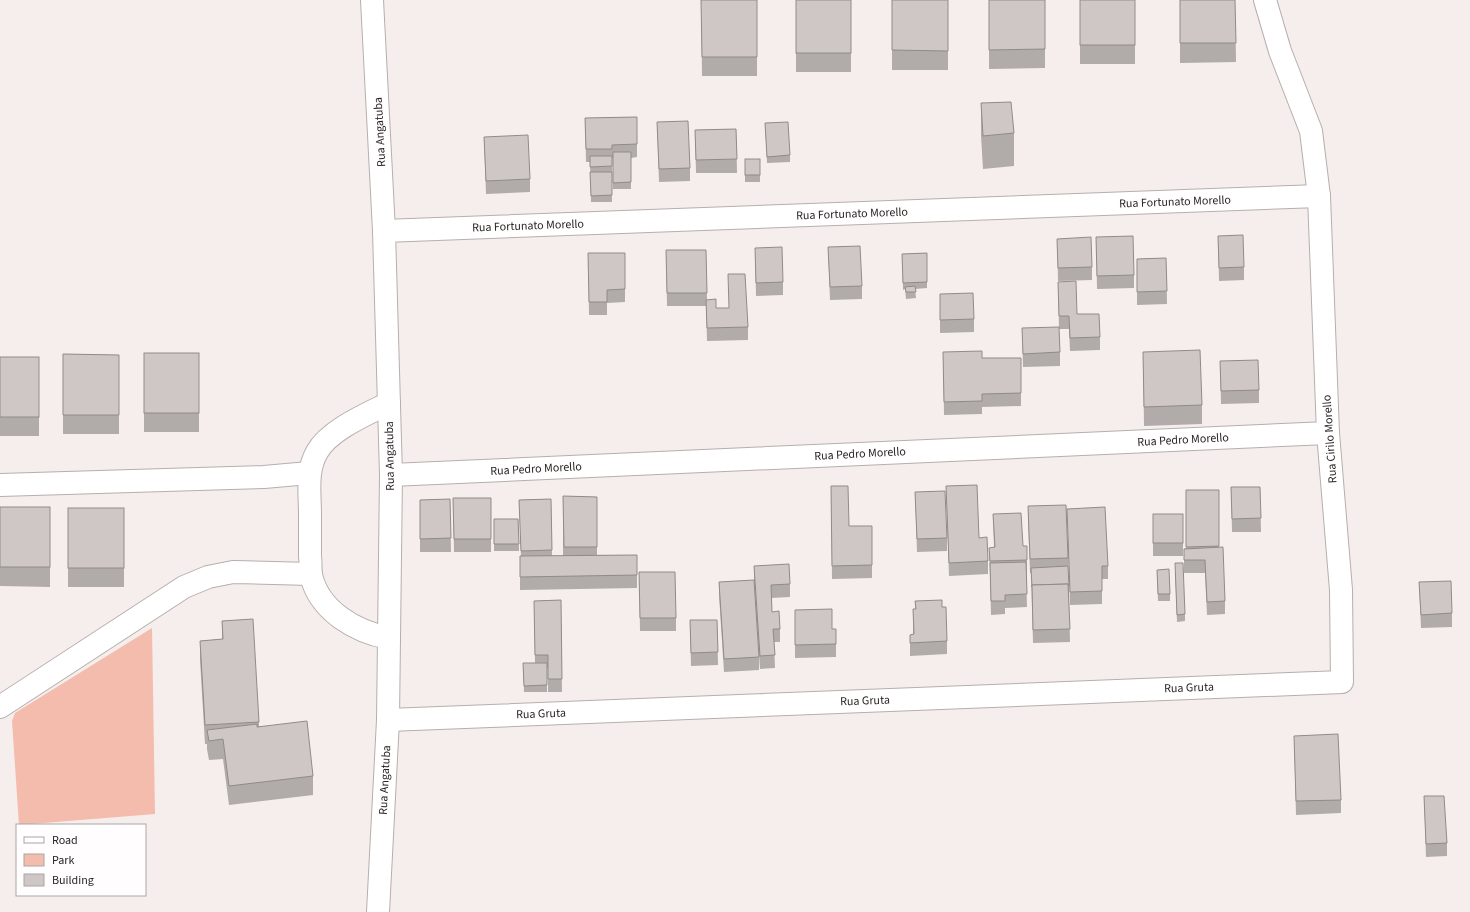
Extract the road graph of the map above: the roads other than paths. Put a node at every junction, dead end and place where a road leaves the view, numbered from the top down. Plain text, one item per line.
1 (372, 0) edge
2 (1265, 0) edge
3 (1319, 196) junction
4 (384, 231) junction
5 (389, 403) junction
6 (1328, 433) junction
7 (309, 473) junction
8 (391, 475) junction
9 (0, 484) edge
10 (311, 574) junction
11 (389, 638) junction
12 (1342, 682) joint
13 (0, 707) edge
14 (388, 720) junction
15 (378, 912) edge

1 - 4 street, Rua Angatuba
2 - 3 street, Rua Cirilo Morello
3 - 4 street, Rua Fortunato Morello
3 - 6 street, Rua Cirilo Morello
4 - 5 street, Rua Angatuba
5 - 7 street
5 - 8 street, Rua Angatuba
6 - 8 street, Rua Pedro Morello
6 - 12 street, Rua Cirilo Morello
7 - 9 street
7 - 10 street
8 - 11 street, Rua Angatuba
10 - 11 street
10 - 13 street
11 - 14 street, Rua Angatuba
12 - 14 street, Rua Gruta
14 - 15 street, Rua Angatuba

